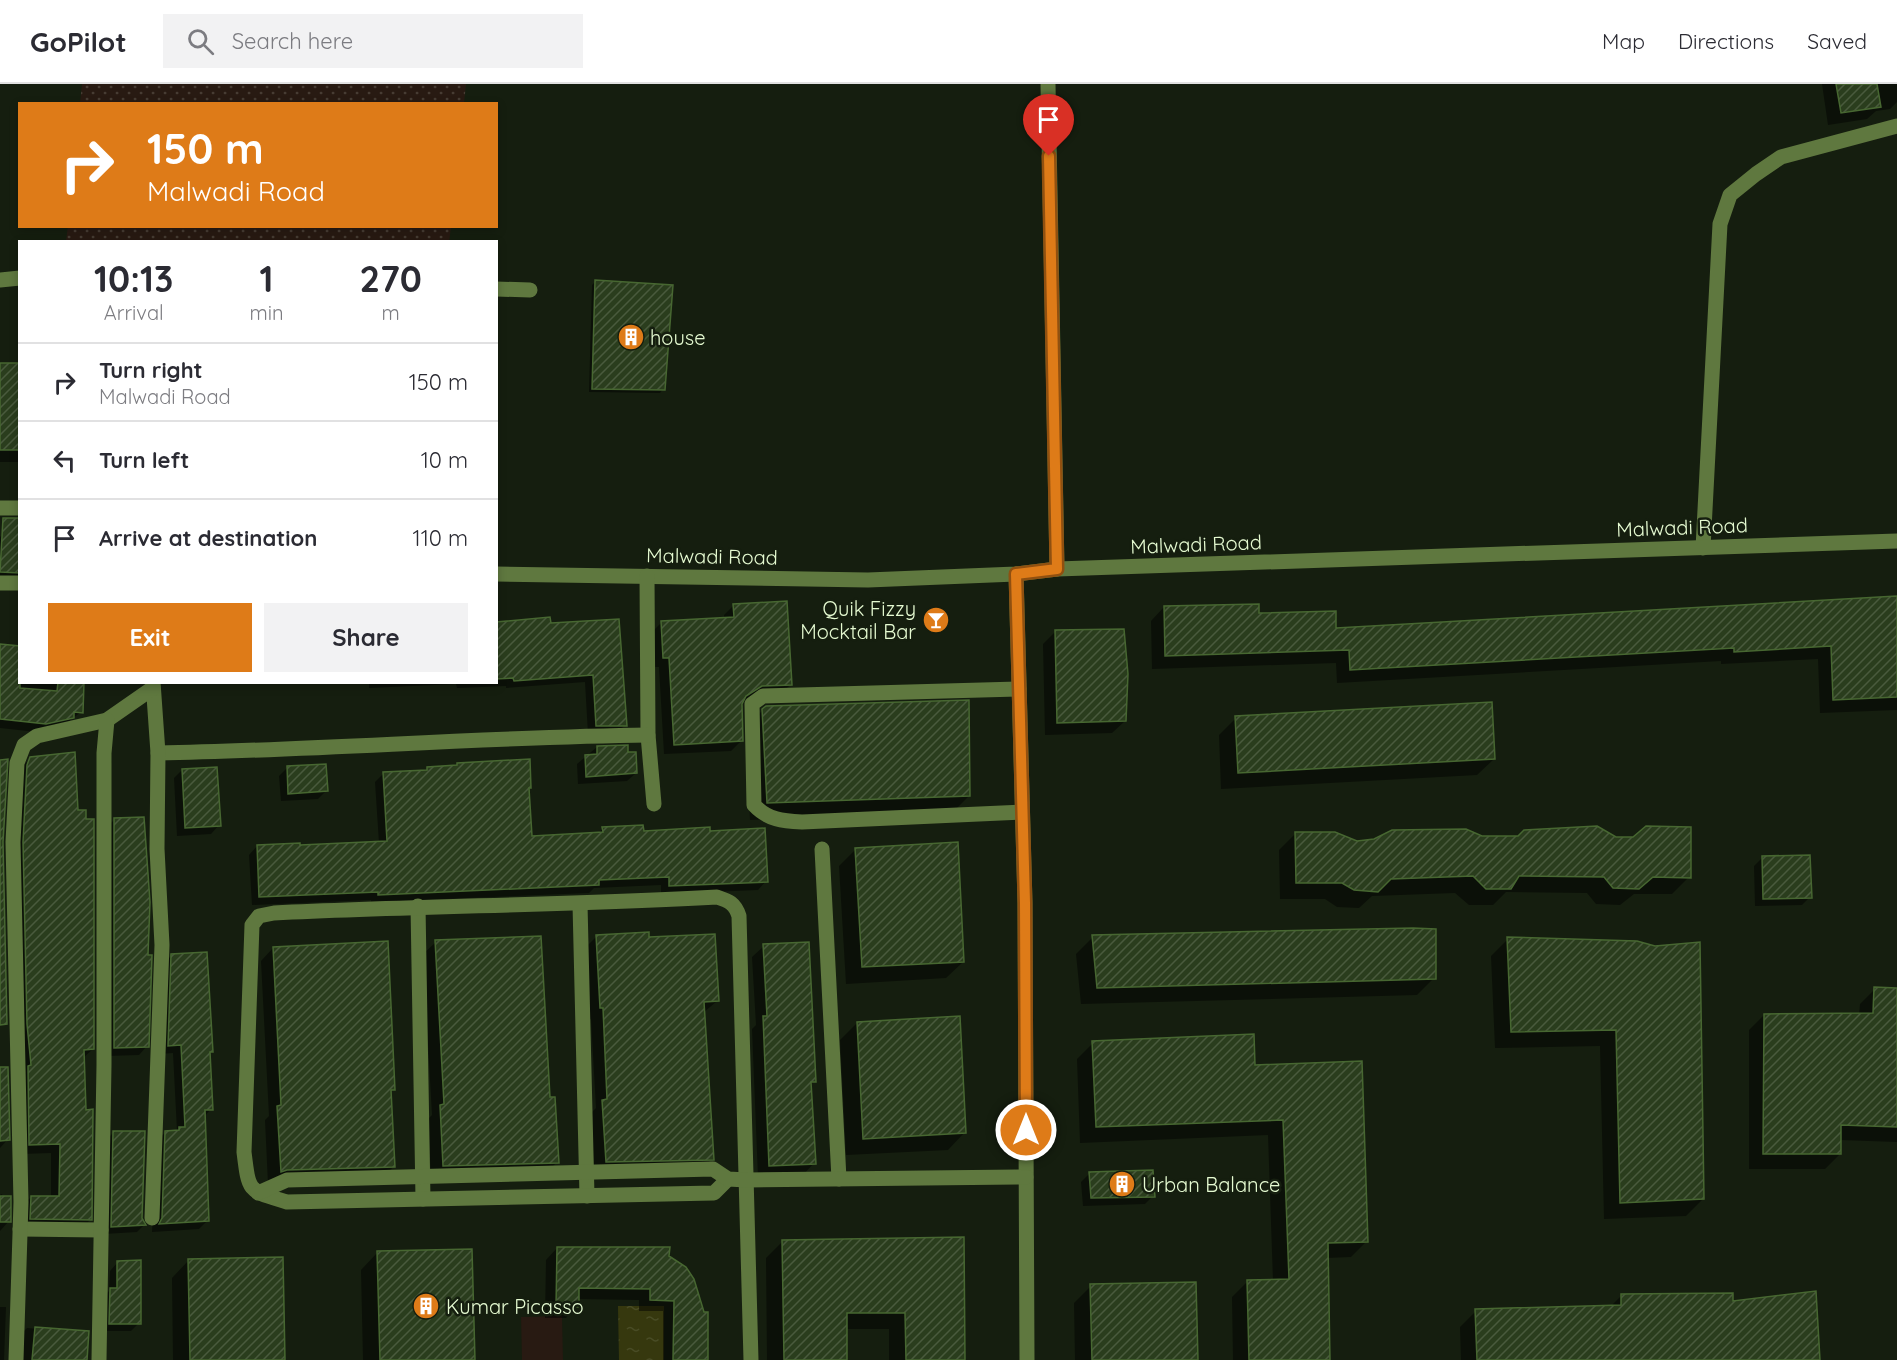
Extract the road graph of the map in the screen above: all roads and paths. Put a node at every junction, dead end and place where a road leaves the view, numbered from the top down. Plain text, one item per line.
1 (1048, 84) edge
2 (1897, 126) edge
3 (18, 278) edge
4 (0, 280) edge
5 (498, 289) edge
6 (530, 290) dead end
7 (0, 508) edge
8 (18, 508) edge
9 (1897, 541) edge
10 (1703, 548) junction
11 (1057, 569) junction
12 (498, 574) edge
13 (1016, 574) junction
14 (647, 576) junction
15 (0, 583) edge
16 (18, 583) edge
17 (153, 685) edge
18 (1019, 689) junction
19 (106, 720) junction
20 (648, 735) junction
21 (158, 753) junction
22 (654, 804) dead end
23 (1022, 812) junction
24 (822, 849) dead end
25 (580, 904) junction
26 (418, 906) junction
27 (586, 1173) junction
28 (423, 1176) junction
29 (1026, 1178) junction
30 (728, 1179) junction
31 (839, 1179) junction
32 (747, 1180) junction
33 (258, 1193) junction
34 (587, 1196) junction
35 (423, 1199) junction
36 (152, 1218) dead end
37 (20, 1229) junction
38 (101, 1230) junction
39 (16, 1360) edge
40 (99, 1360) edge
41 (751, 1360) edge
42 (1027, 1360) edge

1 - 11 street
2 - 10 street
3 - 4 street
5 - 6 street
7 - 8 street
9 - 10 street, Malwadi Road
10 - 11 street, Malwadi Road
11 - 13 street, Malwadi Road
12 - 14 street, Malwadi Road
13 - 14 street, Malwadi Road
13 - 18 street
14 - 20 street
15 - 16 street
17 - 19 street
17 - 21 street
18 - 23 street
18 - 23 street
19 - 37 street
19 - 38 street
20 - 21 street
20 - 22 street
21 - 36 street
23 - 29 street
24 - 31 street
25 - 26 street
25 - 27 street
25 - 32 street
26 - 28 street
26 - 33 street
27 - 28 street
27 - 30 street
27 - 34 street
28 - 33 street
28 - 35 street
29 - 31 street
29 - 42 street
30 - 32 street
30 - 34 street
31 - 32 street
32 - 41 street
33 - 35 street
34 - 35 street
37 - 38 street
37 - 39 street
38 - 40 street

